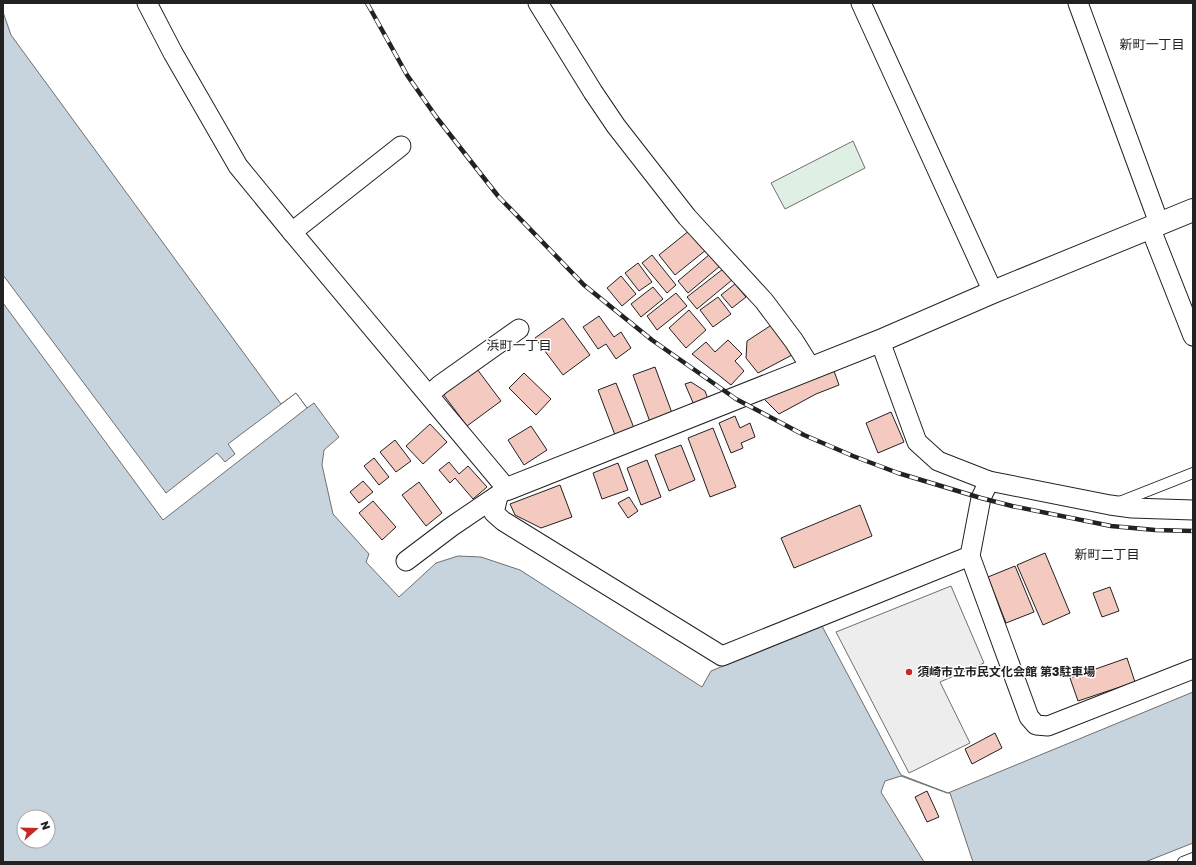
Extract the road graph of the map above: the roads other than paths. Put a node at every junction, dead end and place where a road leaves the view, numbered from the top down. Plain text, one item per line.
1 (147, 3) edge
2 (538, 3) edge
3 (861, 3) edge
4 (1078, 3) edge
5 (401, 146) dead end
6 (1193, 210) edge
7 (1155, 225) junction
8 (292, 232) junction
9 (993, 292) junction
10 (519, 329) dead end
11 (1193, 336) edge
12 (880, 341) junction
13 (811, 368) junction
14 (429, 395) junction
15 (1193, 473) edge
16 (989, 481) junction
17 (503, 492) junction
18 (1110, 505) junction
19 (1193, 510) edge
20 (970, 556) junction
21 (406, 561) dead end
22 (1193, 669) edge
23 (1193, 858) edge
24 (1183, 862) edge

1 - 8 street
2 - 13 street
3 - 9 street
4 - 7 street
5 - 8 street
6 - 7 street
7 - 9 street
7 - 11 street
8 - 14 street
9 - 12 street
10 - 14 street
12 - 13 street
12 - 16 street
13 - 17 street
14 - 17 street
15 - 18 lane
16 - 18 street
16 - 20 street
17 - 20 street
17 - 21 street
18 - 19 street
20 - 22 street
23 - 24 lane

